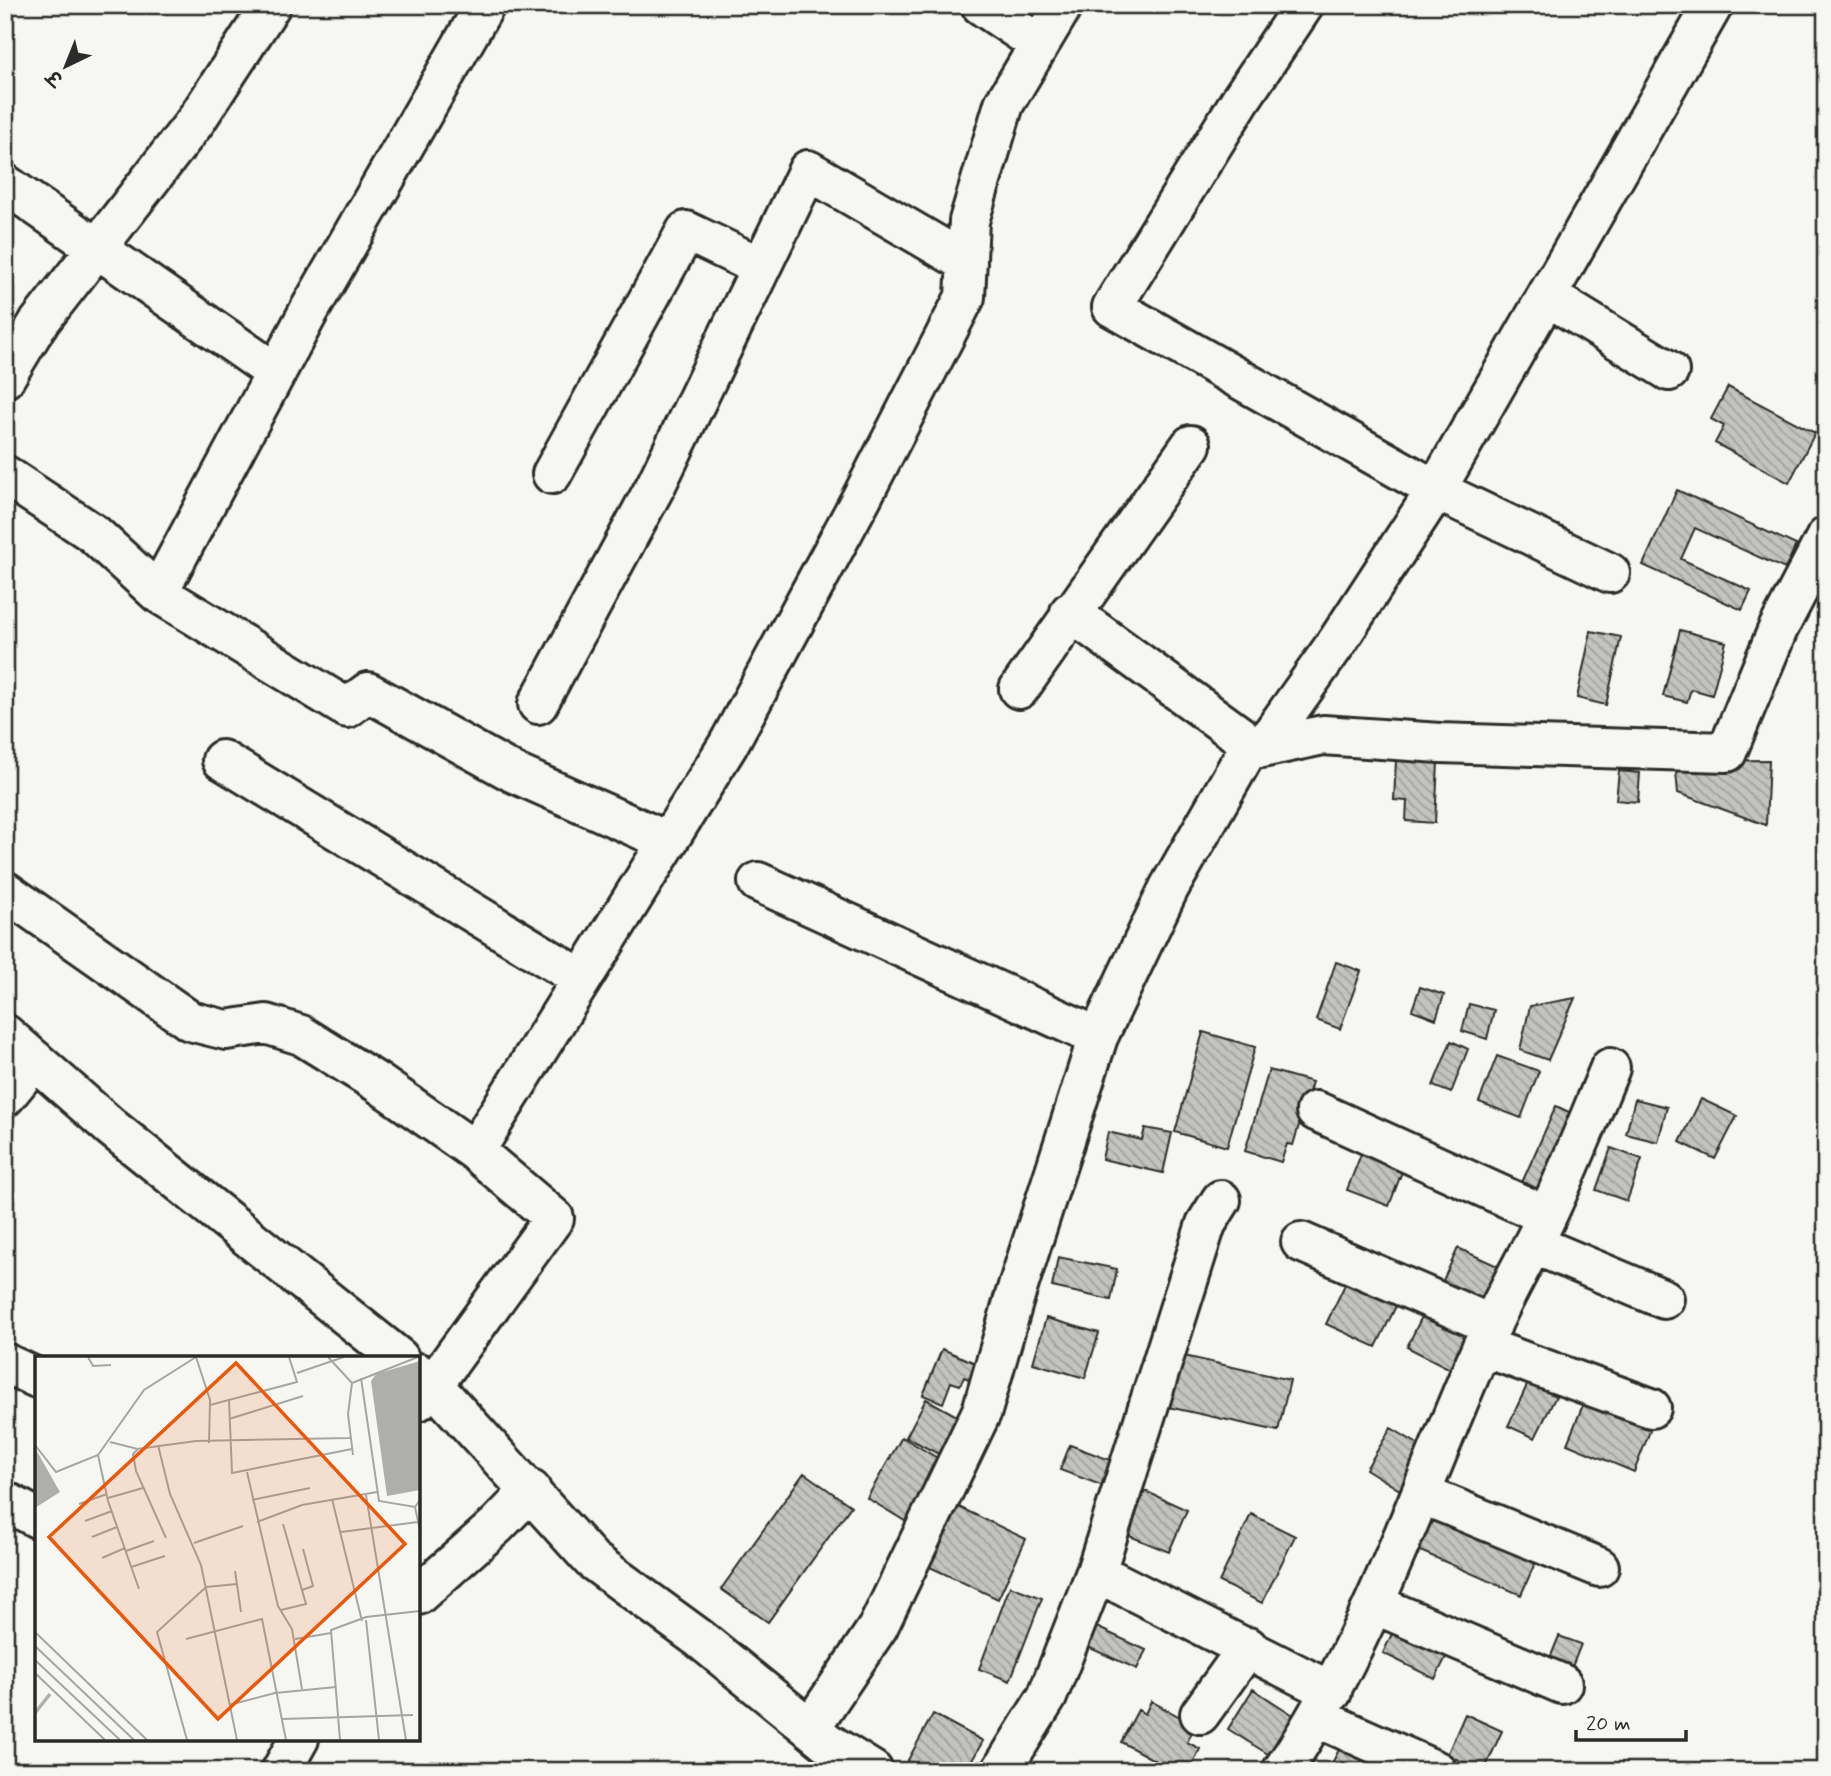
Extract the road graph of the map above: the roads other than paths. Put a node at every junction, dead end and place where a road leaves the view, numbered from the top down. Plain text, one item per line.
1 (271, 5) edge
2 (485, 5) edge
3 (981, 5) edge
4 (1063, 5) edge
5 (1304, 5) edge
6 (1702, 9) edge
7 (1039, 44) junction
8 (5, 184) edge
9 (96, 248) junction
10 (967, 263) junction
11 (761, 267) junction
12 (1547, 296) junction
13 (1669, 371) dead end
14 (276, 373) junction
15 (5, 378) edge
16 (1191, 445) dead end
17 (552, 474) dead end
18 (5, 475) edge
19 (1436, 490) junction
20 (1826, 537) edge
21 (1610, 573) dead end
22 (158, 593) junction
23 (1070, 612) junction
24 (1019, 689) dead end
25 (538, 704) dead end
26 (1256, 746) junction
27 (222, 760) dead end
28 (667, 841) junction
29 (758, 883) dead end
30 (5, 891) edge
31 (582, 979) junction
32 (5, 1034) edge
33 (1098, 1037) junction
34 (35, 1060) junction
35 (1610, 1068) dead end
36 (5, 1097) edge
37 (1316, 1111) dead end
38 (475, 1151) junction
39 (1221, 1200) dead end
40 (1540, 1230) junction
41 (1301, 1242) dead end
42 (1664, 1299) dead end
43 (1488, 1336) junction
44 (397, 1356) edge
45 (5, 1363) edge
46 (35, 1377) edge
47 (423, 1387) edge
48 (1651, 1408) dead end
49 (531, 1490) junction
50 (1421, 1494) junction
51 (5, 1502) edge
52 (35, 1517) edge
53 (1599, 1567) dead end
54 (1096, 1572) junction
55 (420, 1593) edge
56 (1374, 1604) junction
57 (1248, 1647) junction
58 (1562, 1684) dead end
59 (1325, 1705) junction
60 (1200, 1714) dead end
61 (811, 1727) junction
62 (298, 1741) edge
63 (281, 1771) edge
64 (873, 1771) edge
65 (1001, 1771) edge
66 (1282, 1771) edge
67 (1437, 1771) edge

1 - 9 street
2 - 14 street
3 - 7 street
4 - 7 street
5 - 19 street
6 - 12 street
7 - 10 street
8 - 9 street
9 - 14 street
9 - 15 street
10 - 11 street
10 - 28 street
11 - 17 street
11 - 25 street
12 - 13 street
12 - 19 street
14 - 22 street
16 - 23 street
18 - 22 street
19 - 21 street
19 - 26 street
20 - 26 street
22 - 28 street
23 - 24 street
23 - 26 street
26 - 33 street
27 - 31 street
28 - 31 street
29 - 33 street
30 - 38 street
31 - 38 street
32 - 34 street
33 - 61 street
34 - 36 street
34 - 44 street
35 - 40 street
37 - 40 street
38 - 47 street
39 - 54 street
40 - 42 street
40 - 43 street
41 - 43 street
43 - 48 street
43 - 50 street
45 - 46 street
47 - 49 street
49 - 55 street
49 - 61 street
50 - 53 street
50 - 56 street
51 - 52 street
54 - 57 street
54 - 65 street
56 - 58 street
56 - 59 street
57 - 59 street
57 - 60 street
59 - 66 street
59 - 67 street
61 - 64 street
62 - 63 street

